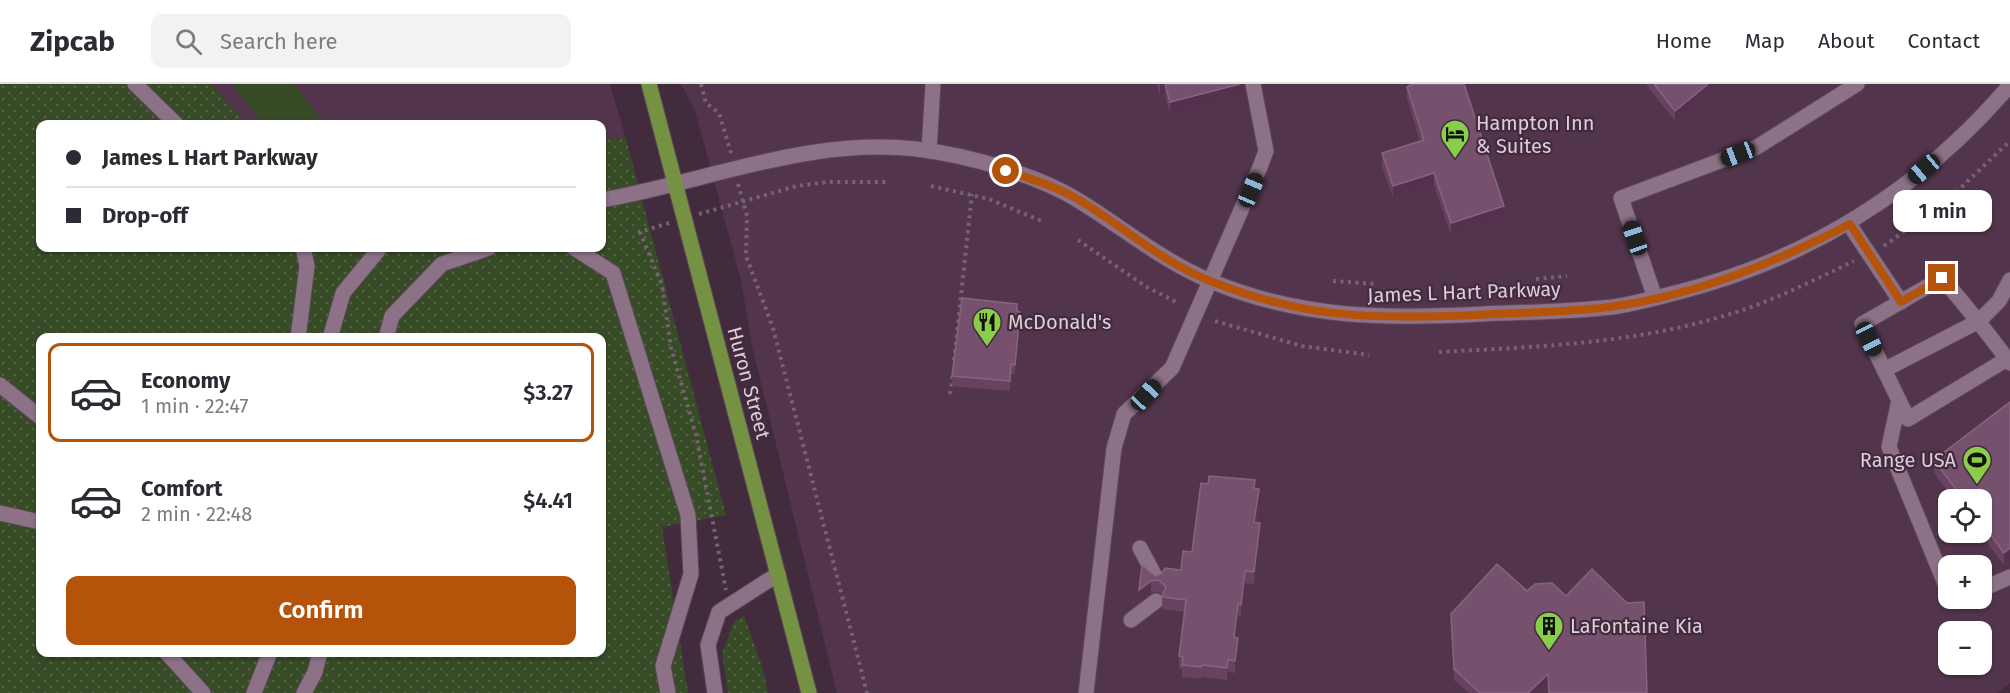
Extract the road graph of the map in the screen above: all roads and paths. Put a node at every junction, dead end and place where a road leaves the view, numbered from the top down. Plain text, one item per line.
1 (135, 84) edge
2 (649, 84) edge
3 (701, 84) edge
4 (933, 84) edge
5 (1253, 84) edge
6 (1857, 84) edge
7 (2010, 85) edge
8 (2005, 101) edge
9 (172, 120) edge
10 (2010, 141) edge
11 (728, 142) dead end
12 (929, 151) junction
13 (675, 182) junction
14 (886, 182) dead end
15 (930, 186) dead end
16 (972, 194) junction
17 (739, 195) dead end
18 (606, 199) edge
19 (742, 201) junction
20 (728, 207) dead end
21 (1044, 222) dead end
22 (1850, 224) junction
23 (645, 230) dead end
24 (1078, 240) dead end
25 (1884, 246) dead end
26 (304, 252) edge
27 (377, 252) edge
28 (477, 252) edge
29 (580, 252) edge
30 (1860, 258) dead end
31 (1567, 276) dead end
32 (1536, 279) dead end
33 (2010, 280) edge
34 (1333, 281) dead end
35 (1210, 282) junction
36 (1376, 284) dead end
37 (1655, 298) junction
38 (1901, 302) junction
39 (1178, 303) dead end
40 (1215, 321) dead end
41 (1979, 321) junction
42 (299, 333) edge
43 (331, 333) edge
44 (387, 333) edge
45 (1439, 352) dead end
46 (1369, 355) dead end
47 (2009, 361) edge
48 (1884, 370) junction
49 (0, 385) edge
50 (951, 394) dead end
51 (1899, 400) junction
52 (36, 414) edge
53 (0, 513) edge
54 (36, 521) edge
55 (1140, 548) dead end
56 (1938, 567) edge
57 (778, 574) junction
58 (2010, 577) edge
59 (1156, 578) edge
60 (1992, 585) edge
61 (1156, 601) dead end
62 (729, 606) junction
63 (1131, 621) dead end
64 (171, 657) edge
65 (268, 657) edge
66 (319, 657) edge
67 (203, 693) edge
68 (254, 693) edge
69 (304, 693) edge
70 (668, 693) edge
71 (715, 693) edge
72 (808, 693) edge
73 (867, 693) edge
74 (1086, 693) edge

1 - 9 street
2 - 13 main road, Huron Street
3 - 11 path
4 - 12 street
5 - 35 street
6 - 37 street
7 - 8 street, James L Hart Parkway
8 - 22 street, James L Hart Parkway
10 - 25 path
12 - 13 street, James L Hart Parkway
12 - 35 street, James L Hart Parkway
13 - 18 street, James L Hart Parkway
13 - 57 main road, Huron Street
14 - 19 path
15 - 16 path
16 - 21 path
16 - 50 path
17 - 19 path
19 - 20 path
19 - 73 path
22 - 37 street, James L Hart Parkway
22 - 38 street
23 - 62 path
24 - 39 path
26 - 42 street
27 - 43 street
28 - 44 street
29 - 70 street
30 - 45 path
31 - 32 path
33 - 41 street
34 - 36 path
35 - 37 street, James L Hart Parkway
35 - 74 street
38 - 41 street
38 - 48 street
40 - 46 path
41 - 47 street
41 - 48 street
47 - 51 street
48 - 51 street
49 - 52 street
51 - 56 street
53 - 54 street
55 - 59 street
57 - 62 street
57 - 72 main road, Huron Street
58 - 60 street
61 - 63 street
62 - 71 street
64 - 67 street
65 - 68 street
66 - 69 street

